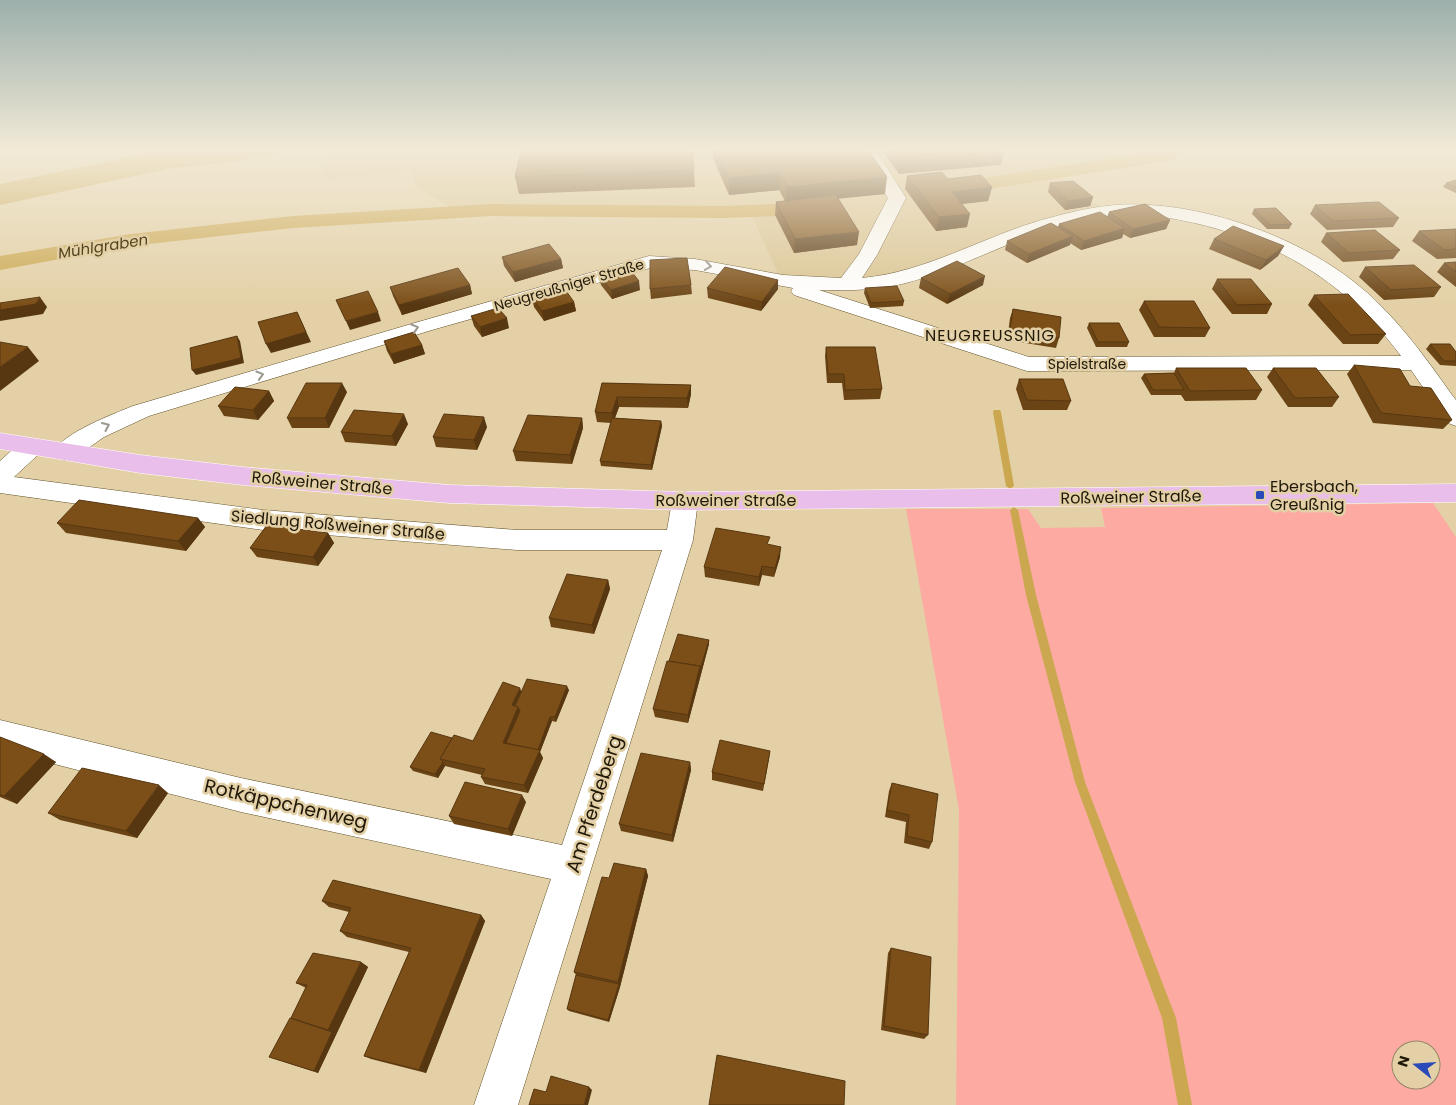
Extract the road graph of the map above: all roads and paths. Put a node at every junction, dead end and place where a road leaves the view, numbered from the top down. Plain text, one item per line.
1 (895, 202) edge
2 (771, 279) junction
3 (848, 283) junction
4 (1418, 363) junction
5 (1456, 418) edge
6 (0, 440) edge
7 (31, 447) junction
8 (64, 452) junction
9 (0, 474) edge
10 (0, 484) edge
11 (1456, 493) edge
12 (685, 501) junction
13 (679, 540) junction
14 (0, 734) edge
15 (574, 866) junction
16 (496, 1105) edge

1 - 3 street
2 - 3 street, Neugreußniger Straße
2 - 4 street, Spielstraße
8 -> 2 street, Neugreußniger Straße
3 - 4 street, Neugreußniger Straße
4 - 5 street, Neugreußniger Straße
6 - 7 main road, Roßweiner Straße
7 - 8 main road, Roßweiner Straße
7 - 9 street
8 - 12 main road, Roßweiner Straße
10 - 13 street, Siedlung Roßweiner Straße
11 - 12 main road, Roßweiner Straße
12 - 13 street, Am Pferdeberg
13 - 15 street, Am Pferdeberg
14 - 15 street, Rotkäppchenweg
15 - 16 street, Am Pferdeberg

